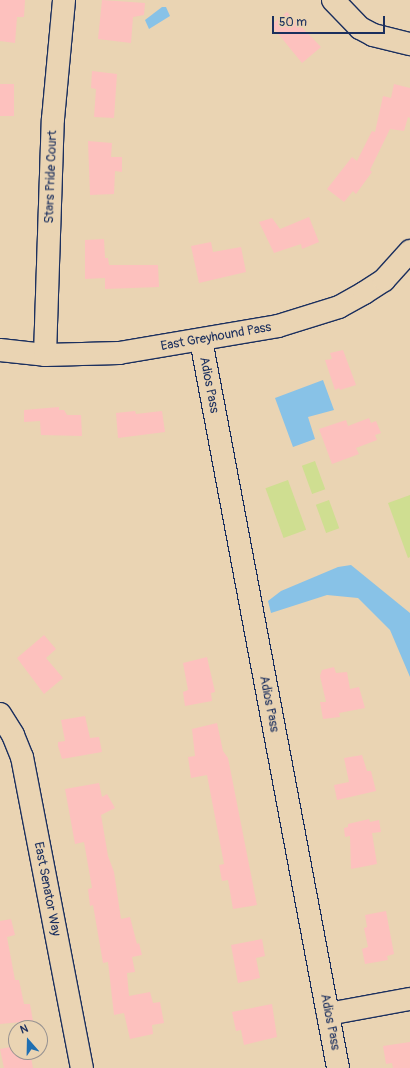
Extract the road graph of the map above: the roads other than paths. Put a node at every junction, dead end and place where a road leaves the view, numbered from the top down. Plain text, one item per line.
1 (64, 0) edge
2 (333, 0) edge
3 (410, 44) edge
4 (410, 251) edge
5 (200, 340) junction
6 (0, 350) edge
7 (45, 355) junction
8 (0, 714) edge
9 (410, 999) edge
10 (328, 1014) junction
11 (82, 1068) edge
12 (338, 1068) edge

1 - 7 street, Stars Pride Court
2 - 3 street
4 - 5 street, East Greyhound Pass
5 - 7 street, East Greyhound Pass
5 - 10 street, Adios Pass
6 - 7 street, East Greyhound Pass
8 - 11 street, East Senator Way
9 - 10 street
10 - 12 street, Adios Pass

